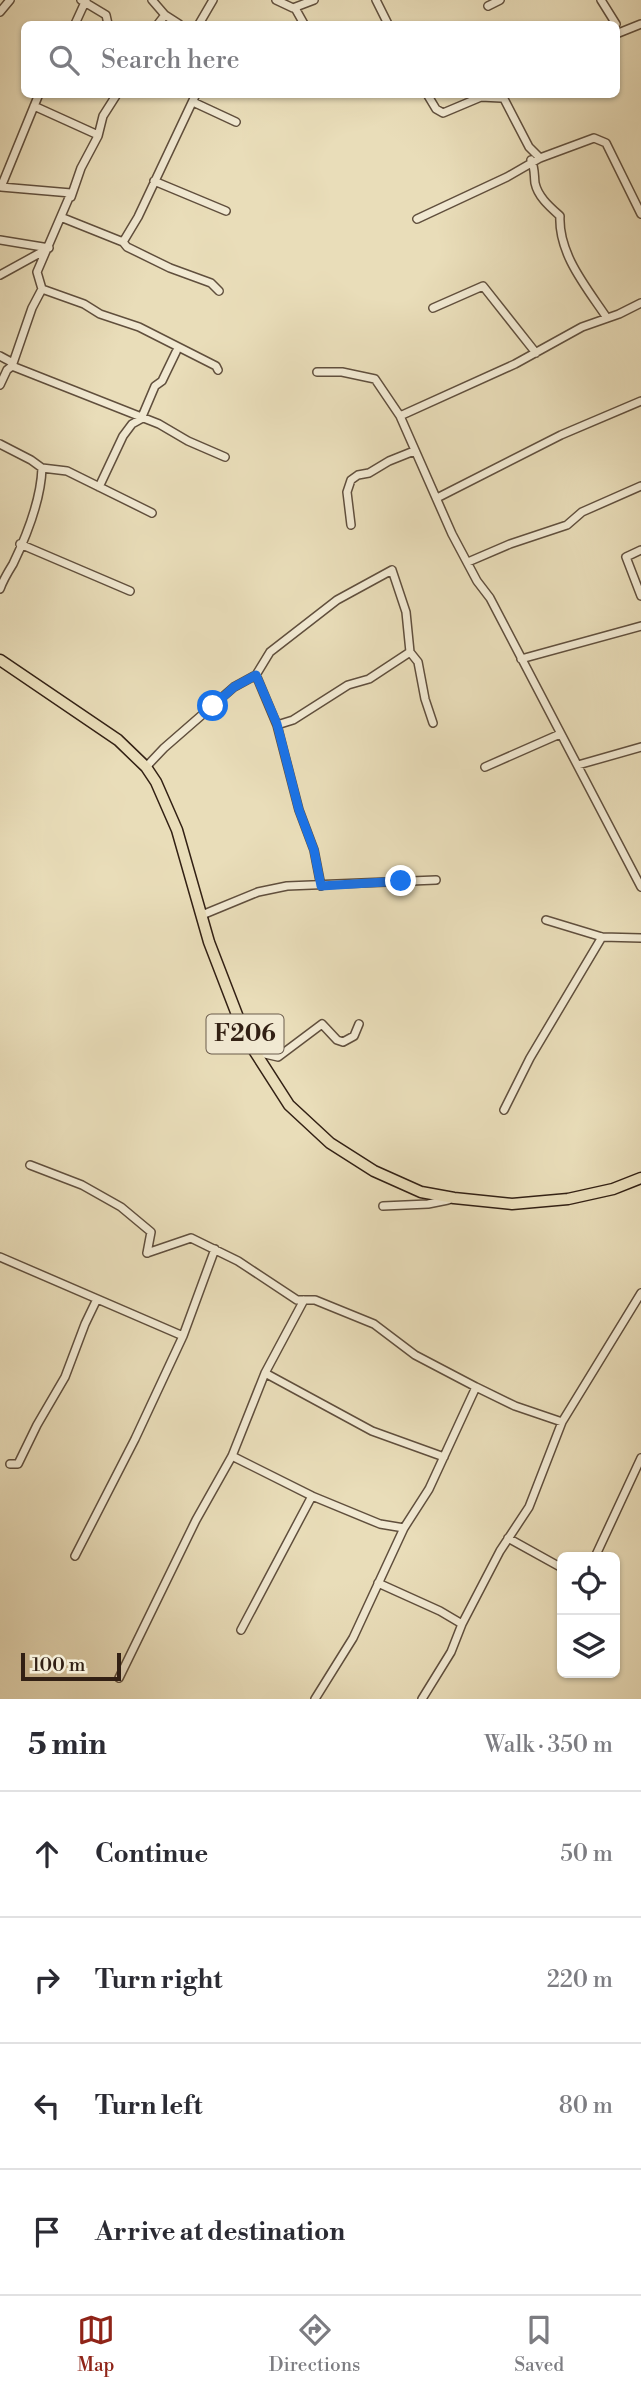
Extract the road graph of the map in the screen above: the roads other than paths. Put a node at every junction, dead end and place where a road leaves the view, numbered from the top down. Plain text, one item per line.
1 (10, 0) edge
2 (152, 0) edge
3 (213, 0) edge
4 (276, 0) edge
5 (314, 0) edge
6 (376, 0) edge
7 (500, 0) edge
8 (601, 0) edge
9 (84, 1) edge
10 (488, 6) dead end
11 (295, 8) junction
12 (0, 12) edge
13 (165, 15) junction
14 (76, 21) edge
15 (107, 21) edge
16 (160, 21) edge
17 (174, 21) edge
18 (201, 21) edge
19 (302, 21) edge
20 (386, 21) edge
21 (613, 21) edge
22 (641, 24) edge
23 (620, 28) edge
24 (38, 98) edge
25 (114, 98) edge
26 (194, 98) edge
27 (429, 98) edge
28 (479, 98) edge
29 (503, 98) edge
30 (34, 106) junction
31 (236, 122) dead end
32 (98, 135) junction
33 (541, 158) junction
34 (531, 159) dead end
35 (154, 181) junction
36 (0, 188) edge
37 (71, 193) junction
38 (226, 211) dead end
39 (641, 214) edge
40 (63, 218) junction
41 (417, 219) dead end
42 (0, 240) edge
43 (123, 242) junction
44 (49, 248) junction
45 (0, 275) edge
46 (40, 286) junction
47 (219, 291) dead end
48 (641, 303) edge
49 (433, 308) dead end
50 (607, 318) junction
51 (176, 352) dead end
52 (536, 353) junction
53 (0, 356) edge
54 (13, 364) junction
55 (218, 370) dead end
56 (317, 372) dead end
57 (0, 385) edge
58 (641, 401) edge
59 (400, 416) junction
60 (141, 419) junction
61 (0, 444) edge
62 (414, 451) junction
63 (225, 457) dead end
64 (42, 468) junction
65 (641, 486) edge
66 (99, 487) junction
67 (438, 498) junction
68 (152, 513) dead end
69 (351, 525) dead end
70 (20, 544) junction
71 (641, 550) edge
72 (468, 562) junction
73 (0, 589) edge
74 (130, 591) dead end
75 (641, 596) edge
76 (641, 626) edge
77 (411, 652) junction
78 (0, 660) edge
79 (521, 660) junction
80 (256, 675) junction
81 (433, 723) dead end
82 (277, 724) junction
83 (560, 734) junction
84 (641, 747) edge
85 (578, 765) junction
86 (485, 766) dead end
87 (146, 767) junction
88 (436, 880) dead end
89 (321, 886) junction
90 (641, 887) edge
91 (202, 915) junction
92 (547, 920) dead end
93 (602, 937) junction
94 (641, 938) edge
95 (359, 1024) dead end
96 (246, 1038) junction
97 (504, 1110) dead end
98 (30, 1165) dead end
99 (641, 1178) edge
100 (454, 1198) junction
101 (383, 1206) dead end
102 (215, 1249) junction
103 (0, 1257) edge
104 (641, 1293) edge
105 (97, 1299) junction
106 (304, 1300) junction
107 (183, 1336) junction
108 (265, 1373) junction
109 (476, 1387) junction
110 (562, 1422) junction
111 (232, 1456) junction
112 (444, 1457) junction
113 (641, 1458) edge
114 (10, 1464) dead end
115 (312, 1496) junction
116 (404, 1528) junction
117 (509, 1538) junction
118 (598, 1552) edge
119 (75, 1556) dead end
120 (557, 1565) edge
121 (377, 1583) junction
122 (462, 1624) junction
123 (241, 1630) dead end
124 (119, 1678) dead end
125 (315, 1699) edge
126 (422, 1699) edge

1 - 12 street
2 - 13 street
3 - 18 street
4 - 11 street
5 - 11 street
6 - 20 street
7 - 10 street
8 - 21 street
9 - 14 street
9 - 15 street
11 - 19 street
13 - 16 street
13 - 17 street
22 - 23 street
24 - 30 street
25 - 32 street
26 - 31 street
26 - 35 street
27 - 28 street
29 - 33 street
30 - 32 street
30 - 37 street
32 - 40 street
33 - 39 street
33 - 41 street
34 - 50 street
35 - 38 street
35 - 43 street
36 - 37 street
37 - 44 street
40 - 43 street
40 - 46 street
42 - 44 street
43 - 47 street
44 - 45 street
44 - 46 street
46 - 54 street
46 - 55 street
48 - 50 street
49 - 52 street
50 - 52 street
51 - 60 street
52 - 59 street
53 - 54 street
54 - 57 street
54 - 60 street
56 - 59 street
58 - 67 street
59 - 62 street
60 - 63 street
60 - 66 street
61 - 64 street
62 - 67 street
62 - 69 street
64 - 66 street
64 - 70 street
65 - 72 street
66 - 68 street
67 - 72 street
70 - 73 street
70 - 74 street
71 - 75 street
72 - 79 street
76 - 79 street
77 - 80 street
77 - 81 street
77 - 82 street
78 - 87 main road, F206
79 - 83 street
80 - 82 street
80 - 87 street
82 - 89 street
83 - 85 street
83 - 86 street
84 - 85 street
85 - 90 street
87 - 91 main road, F206
88 - 89 street
89 - 91 street
91 - 96 main road, F206
92 - 93 street
93 - 94 street
93 - 97 street
95 - 96 street
96 - 100 main road, F206
98 - 102 street
99 - 100 main road, F206
100 - 101 street
102 - 106 street
102 - 107 street
103 - 105 street
104 - 110 street
105 - 107 street
105 - 114 street
106 - 108 street
106 - 109 street
107 - 119 street
108 - 111 street
108 - 112 street
109 - 110 street
109 - 112 street
110 - 117 street
111 - 115 street
111 - 124 street
112 - 116 street
113 - 118 street
115 - 116 street
115 - 123 street
116 - 121 street
117 - 120 street
117 - 122 street
121 - 122 street
121 - 125 street
122 - 126 street

